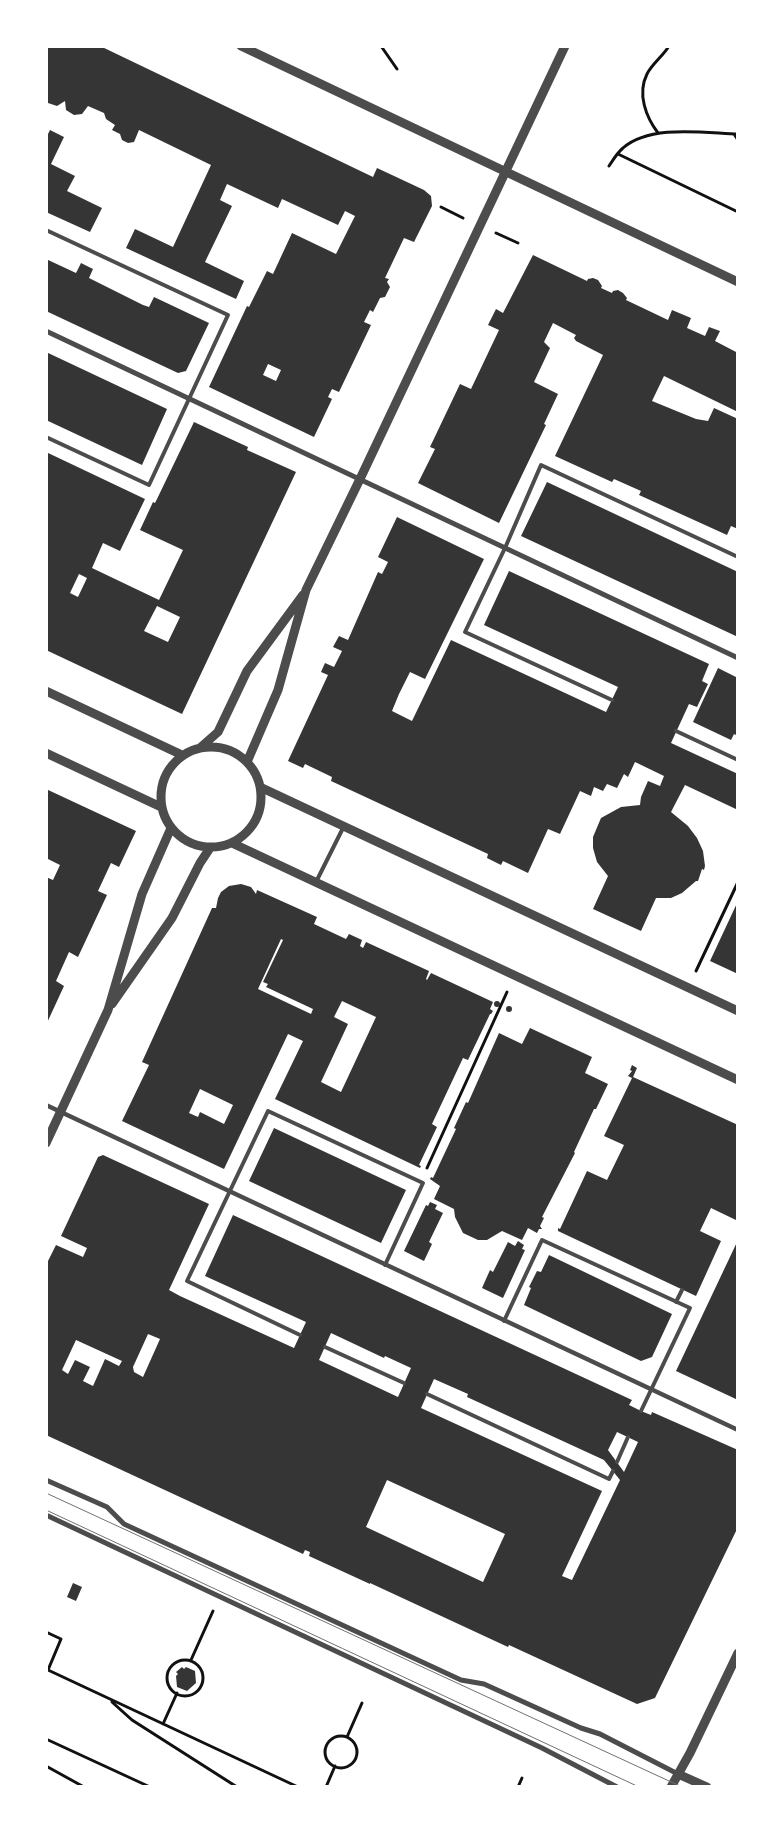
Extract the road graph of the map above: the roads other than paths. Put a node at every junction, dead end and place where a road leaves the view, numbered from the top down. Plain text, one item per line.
1 (241, 46) edge
2 (565, 46) edge
3 (505, 172) junction
4 (46, 230) edge
5 (738, 282) edge
6 (46, 331) edge
7 (190, 398) junction
8 (46, 437) edge
9 (360, 480) junction
10 (505, 548) junction
11 (738, 557) edge
12 (306, 590) junction
13 (738, 658) edge
14 (46, 691) edge
15 (612, 700) dead end
16 (676, 731) dead end
17 (201, 747) junction
18 (46, 753) edge
19 (182, 755) junction
20 (738, 760) edge
21 (247, 762) junction
22 (260, 787) junction
23 (161, 807) junction
24 (344, 826) junction
25 (171, 828) junction
26 (232, 843) junction
27 (210, 848) junction
28 (316, 882) junction
29 (108, 1010) junction
30 (738, 1011) edge
31 (738, 1080) edge
32 (46, 1106) edge
33 (62, 1113) junction
34 (46, 1143) edge
35 (229, 1191) junction
36 (385, 1265) junction
37 (682, 1290) dead end
38 (676, 1302) junction
39 (504, 1321) junction
40 (300, 1335) dead end
41 (325, 1346) dead end
42 (404, 1383) dead end
43 (651, 1390) junction
44 (427, 1394) dead end
45 (641, 1411) dead end
46 (738, 1430) edge
47 (628, 1437) dead end
48 (617, 1462) dead end
49 (613, 1471) dead end
50 (46, 1480) edge
51 (46, 1515) edge
52 (738, 1653) edge
53 (678, 1774) junction
54 (617, 1787) edge
55 (672, 1787) edge
56 (707, 1787) edge

1 - 3 street
2 - 3 street
3 - 5 street
3 - 9 street
4 - 7 lane
6 - 7 street
7 - 8 lane
7 - 9 street
9 - 10 street
9 - 12 street
10 - 11 lane
10 - 13 street
10 - 15 lane
12 - 17 street
12 - 21 street
14 - 19 street
16 - 20 lane
17 - 19 street
17 - 21 street
18 - 23 street
19 - 23 street
21 - 22 street
22 - 24 street
22 - 26 street
23 - 25 street
24 - 28 lane
24 - 30 street
25 - 27 street
25 - 29 street
26 - 27 street
26 - 28 street
27 - 29 street
28 - 31 street
29 - 33 street
32 - 33 street
33 - 34 street
33 - 35 street
35 - 36 street
35 - 36 lane
35 - 40 lane
36 - 39 street
37 - 38 lane
38 - 39 lane
38 - 43 lane
39 - 43 street
41 - 42 lane
43 - 45 lane
43 - 46 street
44 - 49 lane
47 - 48 lane
50 - 53 street
51 - 54 street
52 - 53 street
53 - 55 street
53 - 56 street

